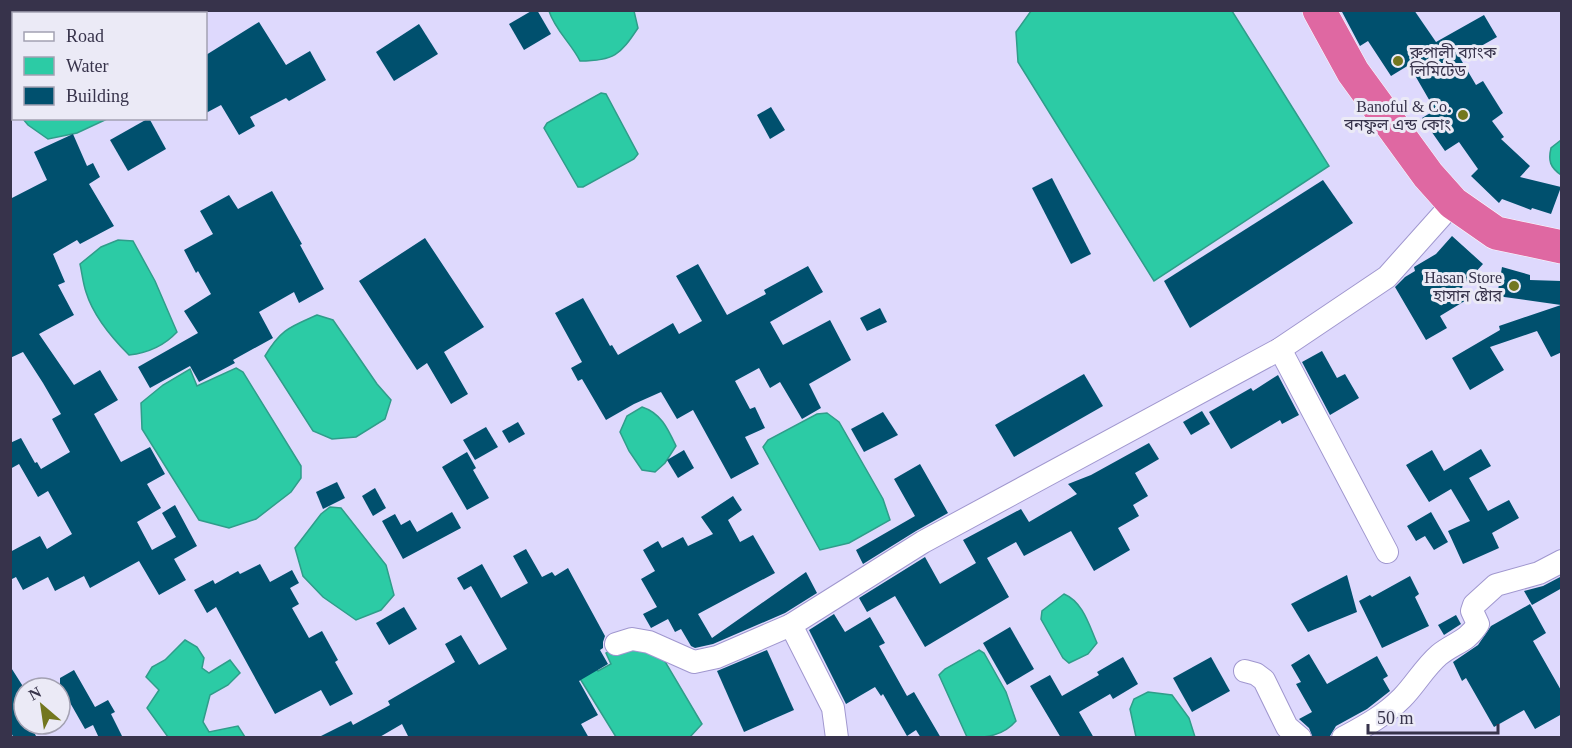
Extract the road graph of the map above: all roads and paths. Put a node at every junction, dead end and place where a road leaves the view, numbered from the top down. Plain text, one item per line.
1 (1319, 10) edge
2 (1453, 203) junction
3 (1562, 247) edge
4 (1280, 349) junction
5 (1388, 552) dead end
6 (1562, 561) edge
7 (791, 625) junction
8 (616, 644) dead end
9 (1245, 671) dead end
10 (837, 738) edge
11 (1300, 738) edge
12 (1343, 738) edge

1 - 2 highway
2 - 3 highway
2 - 4 street
4 - 5 street
4 - 7 street
6 - 12 street
7 - 8 street
7 - 10 street
9 - 11 street

